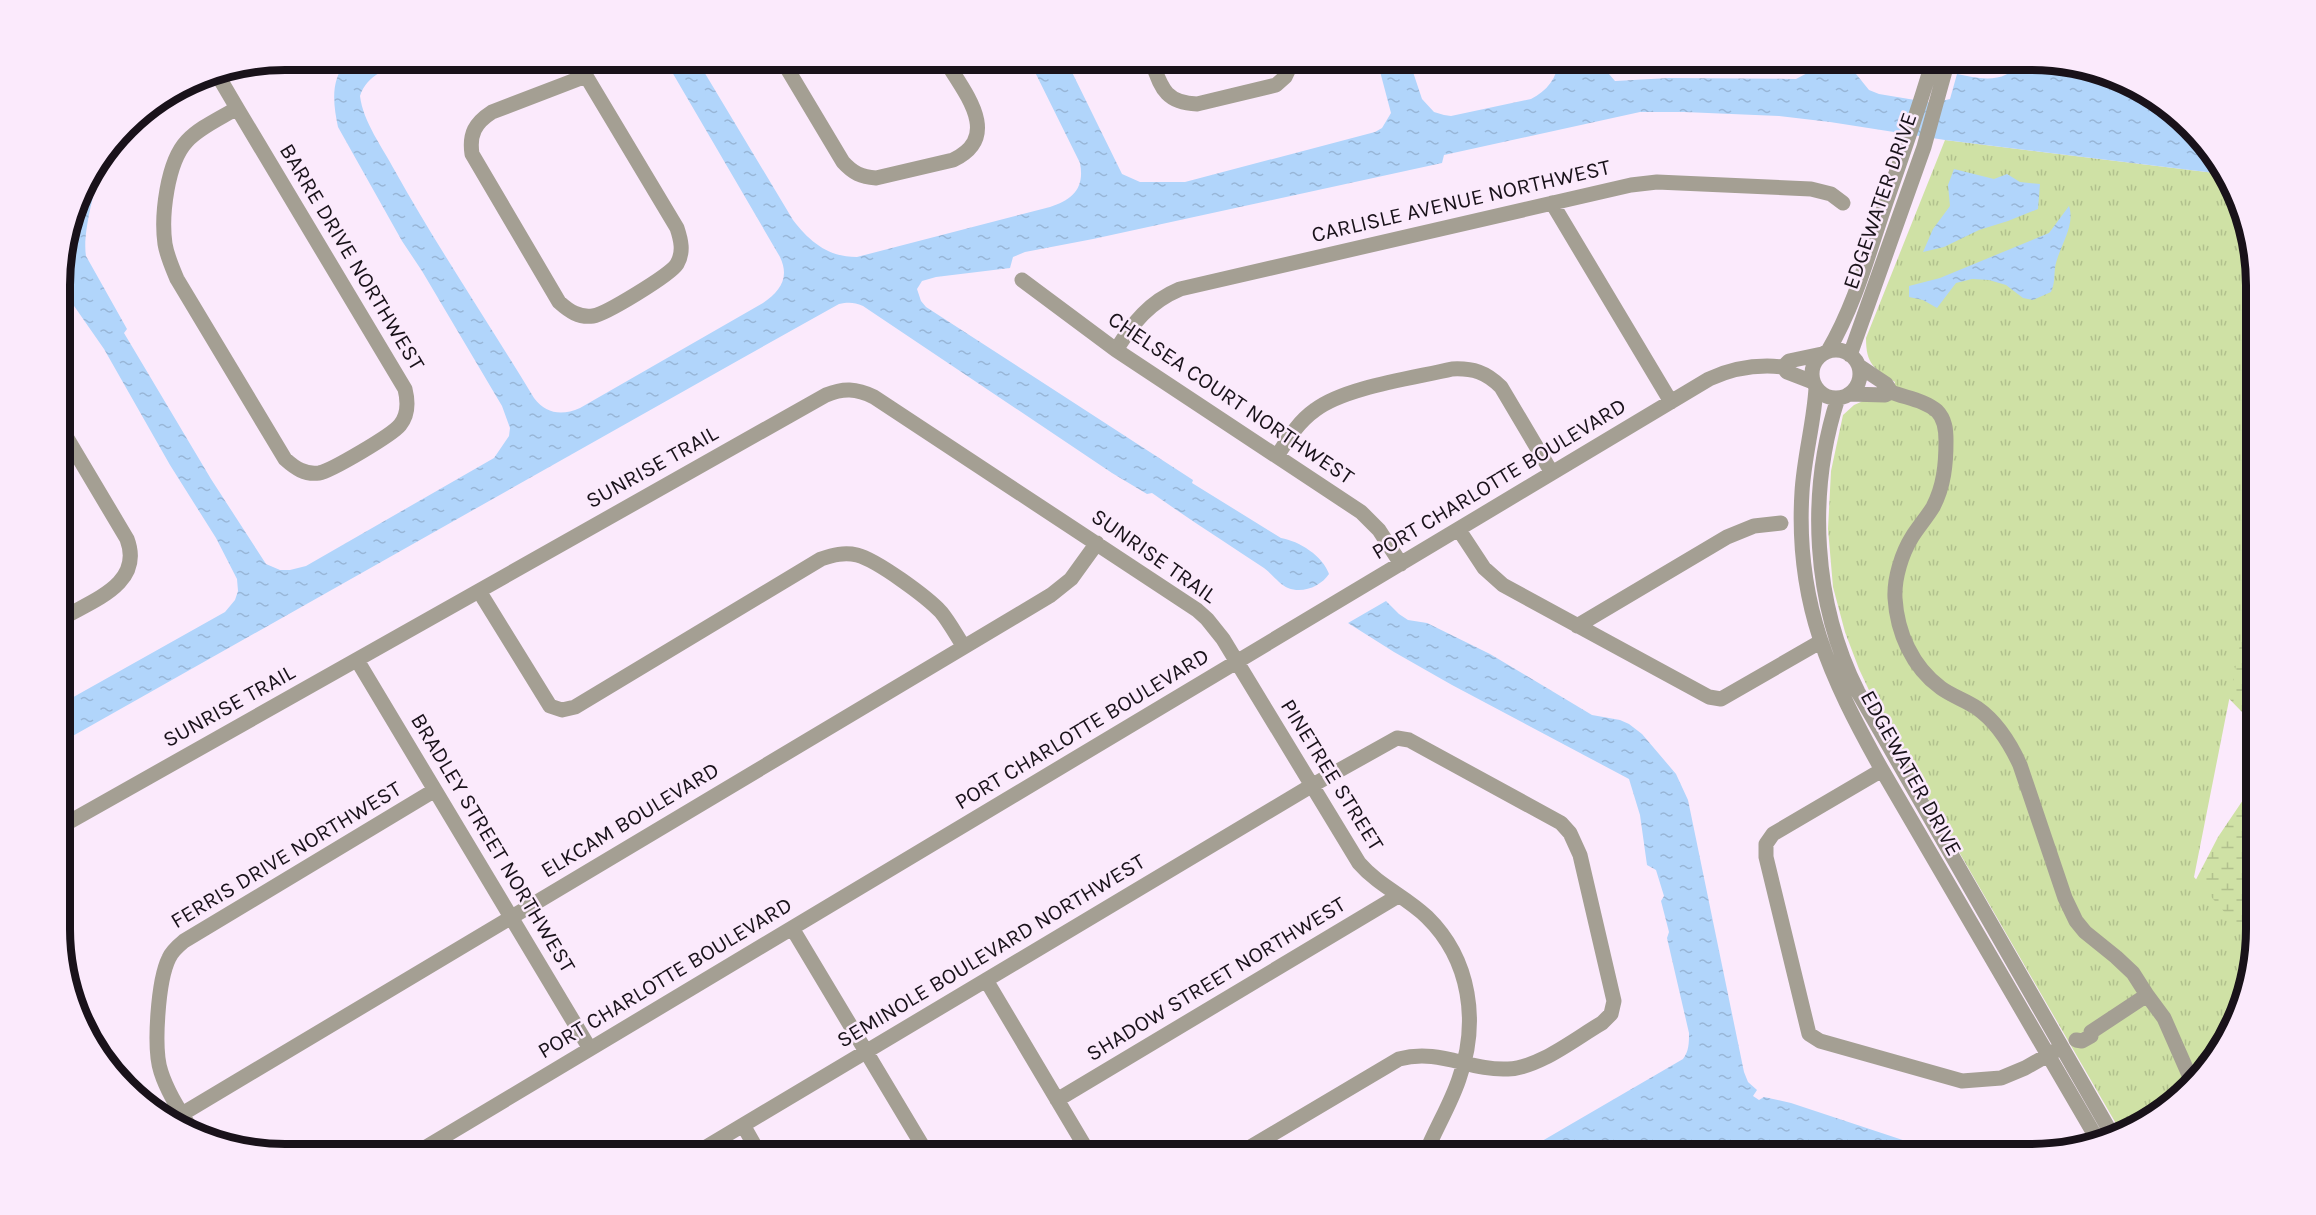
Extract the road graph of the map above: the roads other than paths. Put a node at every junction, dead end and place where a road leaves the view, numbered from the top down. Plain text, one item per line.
1 (583, 70) edge
2 (788, 70) edge
3 (951, 70) edge
4 (1154, 70) edge
5 (1289, 70) edge
6 (1930, 70) edge
7 (1945, 70) edge
8 (586, 76) junction
9 (221, 81) edge
10 (237, 108) junction
11 (1552, 203) junction
12 (1843, 203) dead end
13 (1022, 280) dead end
14 (1116, 350) junction
15 (1825, 352) junction
16 (1854, 360) junction
17 (1783, 367) junction
18 (1815, 385) junction
19 (1891, 392) junction
20 (1843, 396) junction
21 (1671, 402) junction
22 (70, 443) edge
23 (1277, 456) junction
24 (1552, 474) junction
25 (1781, 523) dead end
26 (1459, 530) junction
27 (1097, 543) junction
28 (1401, 564) junction
29 (478, 591) junction
30 (70, 614) edge
31 (1577, 626) junction
32 (1820, 642) junction
33 (964, 647) junction
34 (357, 660) junction
35 (1237, 662) junction
36 (1882, 770) junction
37 (1311, 786) junction
38 (435, 790) junction
39 (70, 821) edge
40 (1398, 896) junction
41 (511, 918) junction
42 (792, 928) junction
43 (986, 980) junction
44 (2147, 995) junction
45 (590, 1049) junction
46 (2054, 1051) junction
47 (866, 1052) junction
48 (1464, 1062) junction
49 (2189, 1075) edge
50 (1058, 1100) junction
51 (176, 1115) edge
52 (178, 1116) edge
53 (743, 1125) junction
54 (2108, 1130) edge
55 (2095, 1134) edge
56 (435, 1144) edge
57 (711, 1144) edge
58 (754, 1144) edge
59 (921, 1144) edge
60 (1084, 1144) edge
61 (1256, 1144) edge
62 (1430, 1144) edge

1 - 8 street
2 - 3 street
4 - 5 street
6 - 15 street, EDGEWATER DRIVE
7 - 16 street, EDGEWATER DRIVE
8 - 8 street
9 - 10 street, BARRE DRIVE NORTHWEST
10 - 10 street, BARRE DRIVE NORTHWEST
11 - 12 street, CARLISLE AVENUE NORTHWEST
11 - 14 street, CARLISLE AVENUE NORTHWEST
11 - 21 street
13 - 14 street, CHELSEA COURT NORTHWEST
14 - 23 street, CHELSEA COURT NORTHWEST
15 - 16 street
15 - 17 street, PORT CHARLOTTE BOULEVARD
15 - 18 street
16 - 19 street
16 - 20 street
17 - 18 street, PORT CHARLOTTE BOULEVARD
17 - 21 street, PORT CHARLOTTE BOULEVARD
18 - 20 street
18 - 32 street, EDGEWATER DRIVE
19 - 20 street
19 - 44 street
20 - 46 street, EDGEWATER DRIVE
21 - 24 street, PORT CHARLOTTE BOULEVARD
22 - 30 street
23 - 24 street
23 - 28 street, CHELSEA COURT NORTHWEST
24 - 26 street, PORT CHARLOTTE BOULEVARD
25 - 31 street
26 - 28 street, PORT CHARLOTTE BOULEVARD
26 - 31 street
27 - 29 street, SUNRISE TRAIL
27 - 33 street, ELKCAM BOULEVARD
27 - 35 street, SUNRISE TRAIL
28 - 35 street, PORT CHARLOTTE BOULEVARD
29 - 33 street
29 - 34 street, SUNRISE TRAIL
31 - 32 street
32 - 36 street, EDGEWATER DRIVE
33 - 41 street, ELKCAM BOULEVARD
34 - 38 street, BRADLEY STREET NORTHWEST
34 - 39 street, SUNRISE TRAIL
35 - 37 street, PINETREE STREET
35 - 42 street, PORT CHARLOTTE BOULEVARD
36 - 46 street, EDGEWATER DRIVE
36 - 46 street
37 - 40 street, PINETREE STREET
37 - 43 street, SEMINOLE BOULEVARD NORTHWEST
37 - 48 street, SEMINOLE BOULEVARD NORTHWEST
38 - 41 street, BRADLEY STREET NORTHWEST
38 - 51 street, FERRIS DRIVE NORTHWEST
40 - 48 street, PINETREE STREET
40 - 50 street, SHADOW STREET NORTHWEST
41 - 45 street, BRADLEY STREET NORTHWEST
41 - 52 street, ELKCAM BOULEVARD
42 - 45 street, PORT CHARLOTTE BOULEVARD
42 - 47 street
43 - 47 street, SEMINOLE BOULEVARD NORTHWEST
43 - 50 street
44 - 46 street
44 - 49 street
45 - 56 street, PORT CHARLOTTE BOULEVARD
46 - 54 street, EDGEWATER DRIVE
46 - 55 street, EDGEWATER DRIVE
47 - 53 street, SEMINOLE BOULEVARD NORTHWEST
47 - 59 street
48 - 61 street, SEMINOLE BOULEVARD NORTHWEST
48 - 62 street, PINETREE STREET
50 - 60 street
53 - 57 street, SEMINOLE BOULEVARD NORTHWEST
53 - 58 street

